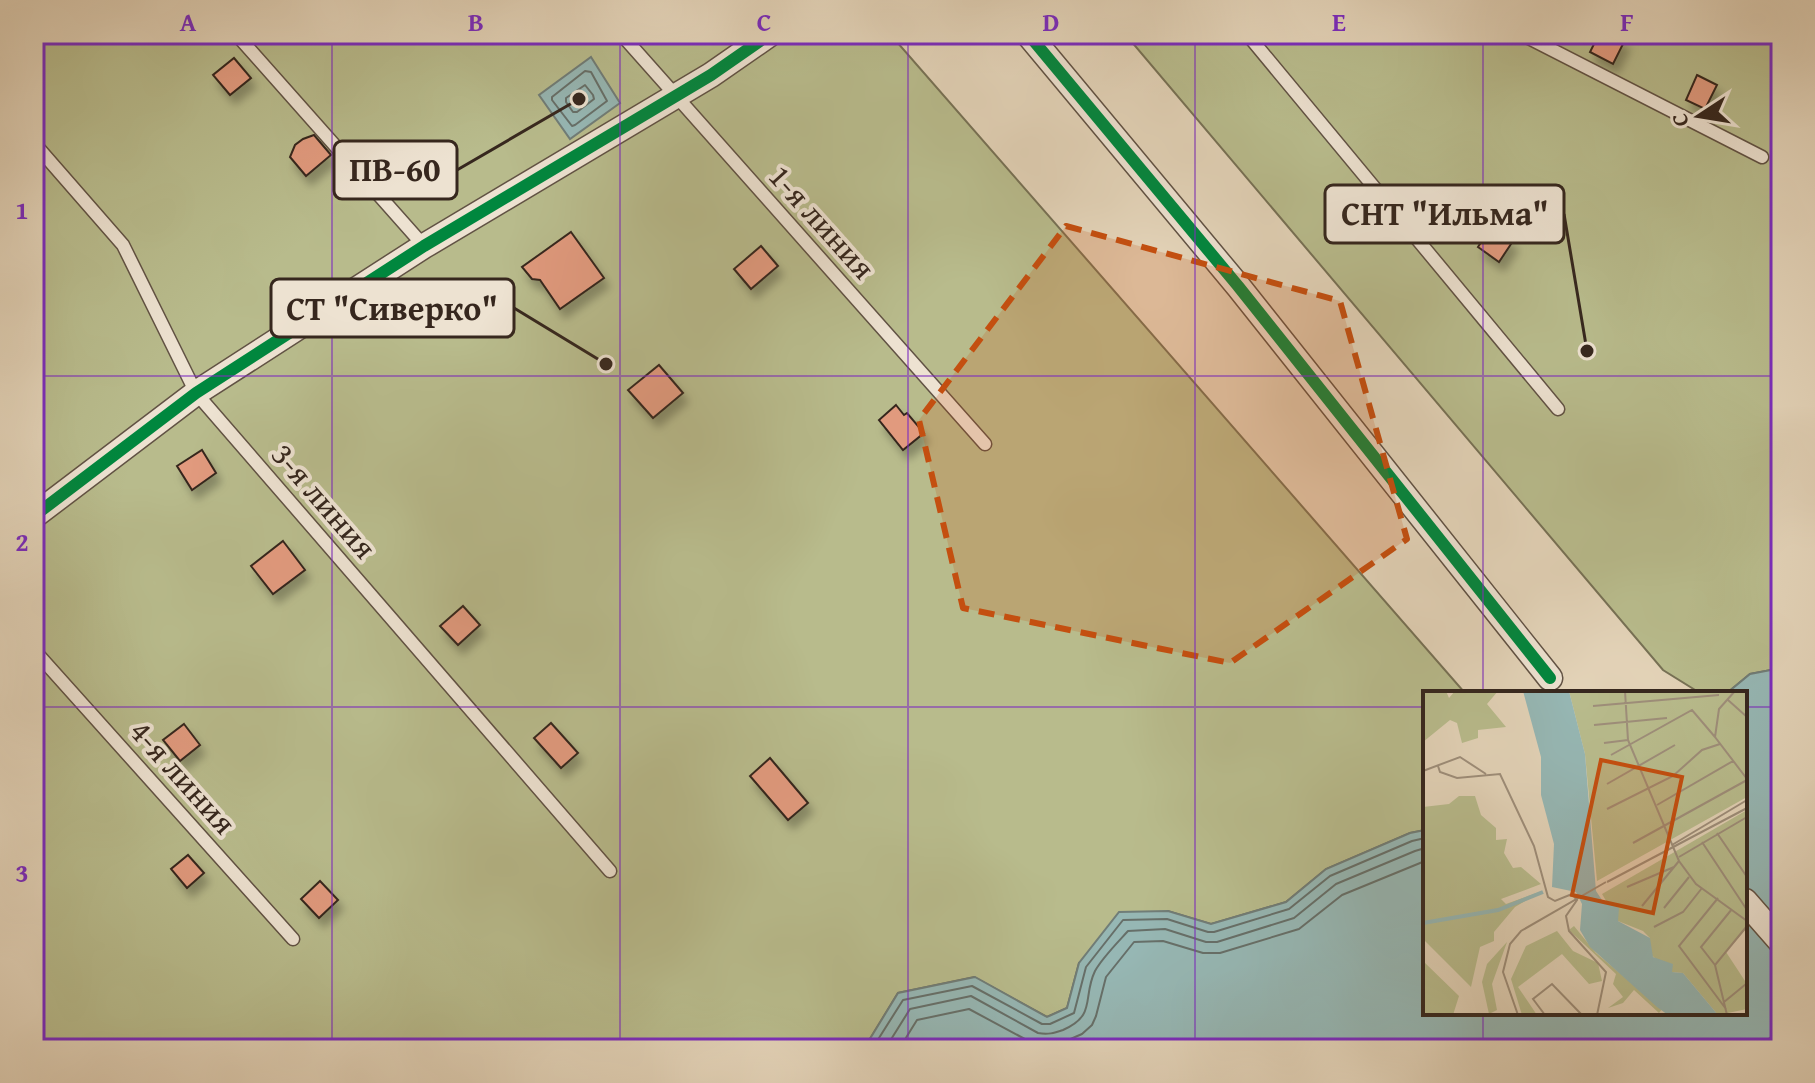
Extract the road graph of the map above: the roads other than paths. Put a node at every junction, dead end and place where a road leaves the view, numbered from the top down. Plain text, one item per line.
1 (236, 34) edge
2 (621, 34) edge
3 (770, 34) edge
4 (1028, 34) edge
5 (1247, 34) edge
6 (1521, 34) edge
7 (675, 96) junction
8 (34, 143) edge
9 (1762, 157) dead end
10 (424, 246) junction
11 (196, 393) junction
12 (1558, 409) dead end
13 (985, 444) dead end
14 (34, 516) edge
15 (34, 650) edge
16 (1556, 686) edge
17 (610, 871) dead end
18 (1747, 903) edge
19 (293, 939) dead end
20 (1781, 942) edge

1 - 10 lane
2 - 7 lane, 1-я линия
3 - 7 street
4 - 16 street
5 - 12 lane
6 - 9 lane
7 - 10 street
7 - 13 lane, 1-я линия
8 - 11 lane, 3-я линия
10 - 11 street
11 - 14 street
11 - 17 lane, 3-я линия
15 - 19 lane, 4-я линия
18 - 20 street

